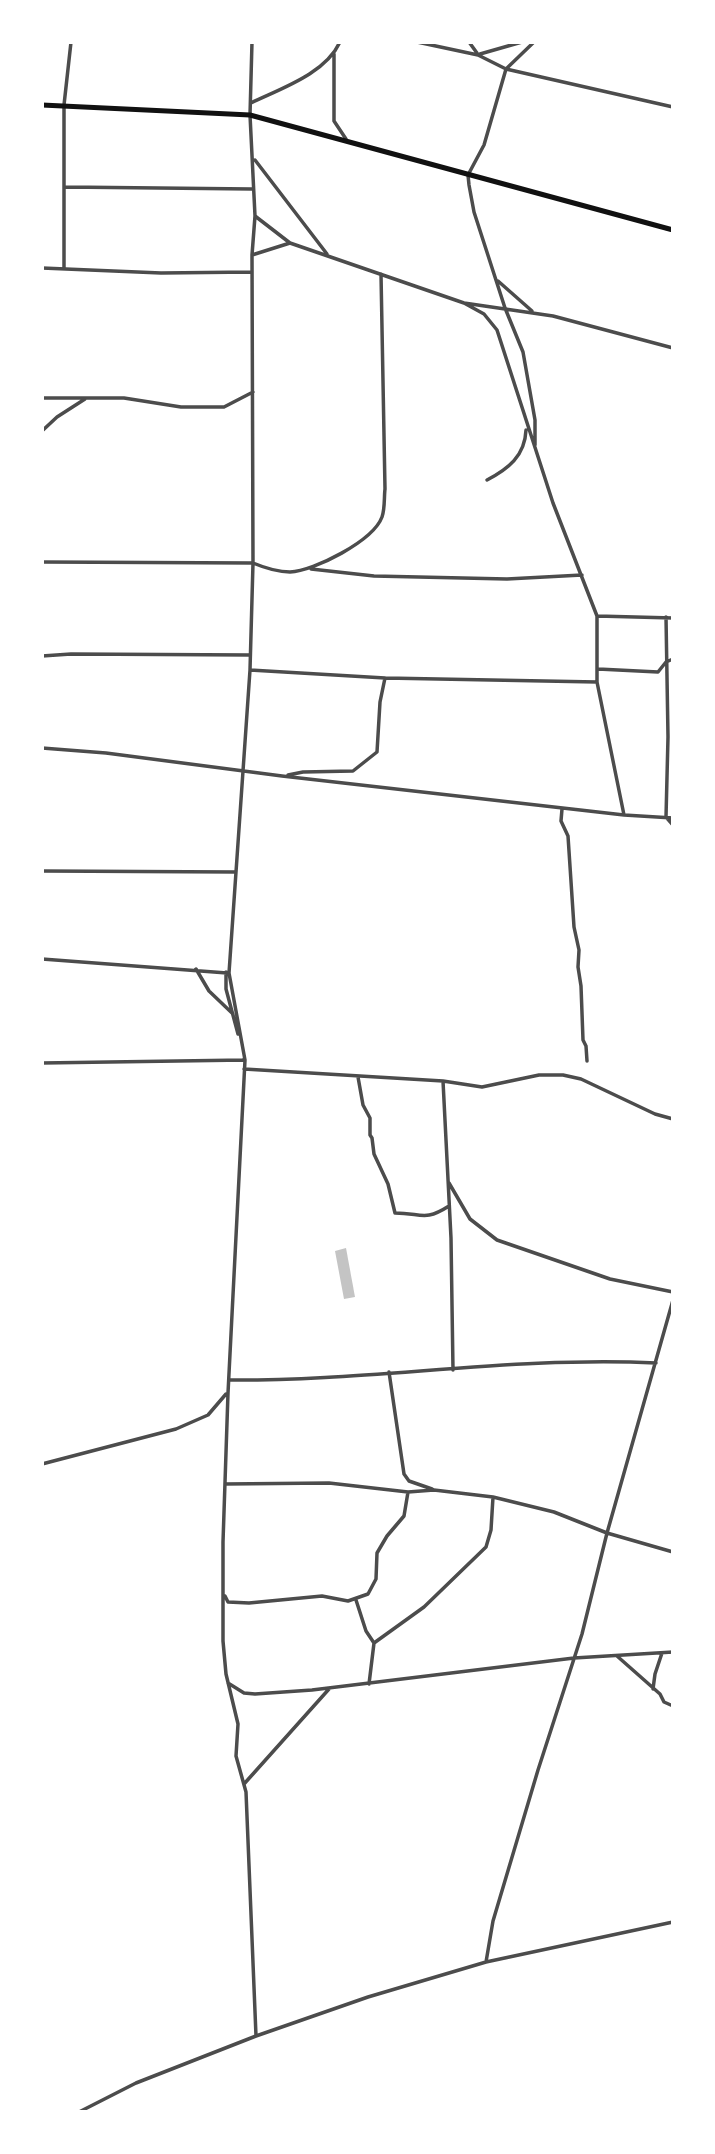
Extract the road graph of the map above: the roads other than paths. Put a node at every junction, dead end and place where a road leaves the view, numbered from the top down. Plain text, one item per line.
1 (71, 42) edge
2 (252, 42) edge
3 (340, 42) edge
4 (416, 42) edge
5 (469, 42) edge
6 (522, 42) edge
7 (534, 42) edge
8 (334, 54) junction
9 (478, 55) junction
10 (506, 69) junction
11 (251, 103) junction
12 (42, 105) edge
13 (64, 105) junction
14 (673, 107) edge
15 (250, 115) junction
16 (349, 142) junction
17 (253, 159) junction
18 (468, 175) junction
19 (65, 187) junction
20 (253, 189) junction
21 (255, 216) junction
22 (673, 230) edge
23 (290, 243) junction
24 (252, 255) junction
25 (328, 256) junction
26 (42, 268) edge
27 (64, 269) junction
28 (253, 272) junction
29 (381, 274) junction
30 (496, 279) junction
31 (464, 303) junction
32 (505, 308) junction
33 (533, 312) junction
34 (673, 348) edge
35 (253, 392) junction
36 (42, 398) edge
37 (87, 398) junction
38 (526, 424) junction
39 (42, 431) edge
40 (535, 448) junction
41 (486, 480) dead end
42 (42, 562) edge
43 (253, 563) junction
44 (312, 569) junction
45 (582, 575) junction
46 (597, 616) junction
47 (666, 617) junction
48 (673, 618) edge
49 (250, 655) junction
50 (42, 656) edge
51 (673, 659) edge
52 (666, 662) junction
53 (598, 669) junction
54 (250, 670) junction
55 (384, 678) junction
56 (597, 682) junction
57 (42, 748) edge
58 (244, 769) junction
59 (282, 776) junction
60 (562, 808) junction
61 (624, 815) junction
62 (666, 817) junction
63 (673, 818) edge
64 (673, 825) edge
65 (42, 872) edge
66 (237, 872) junction
67 (42, 959) edge
68 (196, 970) junction
69 (228, 973) junction
70 (233, 1014) junction
71 (245, 1060) junction
72 (587, 1061) dead end
73 (42, 1063) edge
74 (244, 1069) junction
75 (358, 1077) junction
76 (443, 1081) junction
77 (673, 1119) edge
78 (449, 1181) junction
79 (450, 1206) junction
80 (673, 1292) edge
81 (673, 1300) edge
82 (656, 1363) junction
83 (453, 1370) junction
84 (389, 1372) junction
85 (228, 1380) junction
86 (228, 1393) junction
87 (42, 1464) edge
88 (225, 1484) junction
89 (434, 1490) junction
90 (408, 1492) junction
91 (493, 1497) junction
92 (607, 1533) junction
93 (673, 1552) edge
94 (223, 1594) junction
95 (356, 1600) junction
96 (374, 1643) junction
97 (673, 1652) edge
98 (662, 1653) junction
99 (617, 1656) junction
100 (575, 1658) junction
101 (228, 1683) junction
102 (369, 1684) junction
103 (329, 1689) junction
104 (653, 1689) junction
105 (673, 1706) edge
106 (244, 1784) junction
107 (673, 1922) edge
108 (486, 1962) junction
109 (256, 2036) junction
110 (79, 2112) edge

1 - 13 street
2 - 11 street
3 - 8 street
4 - 9 street
5 - 9 street
6 - 9 street
7 - 10 street
8 - 11 street
8 - 16 street
9 - 10 street
10 - 14 street
10 - 18 street
11 - 15 street
12 - 13 main road
13 - 15 main road
13 - 19 street
15 - 16 main road
15 - 17 street
16 - 18 main road
17 - 20 street
17 - 25 street
18 - 22 main road
18 - 30 street
19 - 20 street
19 - 27 street
20 - 21 street
21 - 23 street
21 - 24 street
23 - 24 street
23 - 25 street
24 - 28 street
25 - 29 street
26 - 27 street
27 - 28 street
28 - 35 street
29 - 31 street
29 - 44 street
30 - 32 street
30 - 33 street
31 - 32 street
31 - 38 street
32 - 33 street
32 - 40 street
33 - 34 street
35 - 37 street
35 - 43 street
36 - 37 street
37 - 39 street
38 - 40 street
38 - 41 street
40 - 45 street
42 - 43 street
43 - 44 street
43 - 49 street
44 - 45 street
45 - 46 street
46 - 47 street
46 - 53 street
47 - 48 street
47 - 52 street
49 - 50 street
49 - 54 street
51 - 52 street
52 - 53 street
52 - 62 street
53 - 56 street
54 - 55 street
54 - 58 street
55 - 56 street
55 - 59 street
56 - 61 street
57 - 58 street
58 - 59 street
58 - 66 street
59 - 60 street
60 - 61 street
60 - 72 street
61 - 62 street
62 - 63 street
62 - 64 street
65 - 66 street
66 - 69 street
67 - 68 street
68 - 69 street
68 - 70 street
69 - 70 street
69 - 71 street
70 - 71 street
71 - 73 street
71 - 74 street
74 - 75 street
74 - 85 street
75 - 76 street
75 - 79 street
76 - 77 street
76 - 78 street
78 - 79 street
78 - 80 street
79 - 83 street
81 - 82 street
82 - 83 street
82 - 92 street
83 - 84 street
84 - 85 street
84 - 89 street
85 - 86 street
86 - 87 street
86 - 88 street
88 - 90 street
88 - 94 street
89 - 90 street
89 - 91 street
90 - 95 street
91 - 92 street
91 - 96 street
92 - 93 street
92 - 100 street
94 - 95 street
94 - 101 street
95 - 96 street
96 - 102 street
97 - 98 street
98 - 99 street
98 - 104 street
99 - 100 street
99 - 104 street
100 - 102 street
100 - 108 street
101 - 103 street
101 - 106 street
102 - 103 street
103 - 106 street
104 - 105 street
106 - 109 street
107 - 108 street
108 - 109 street
109 - 110 street

